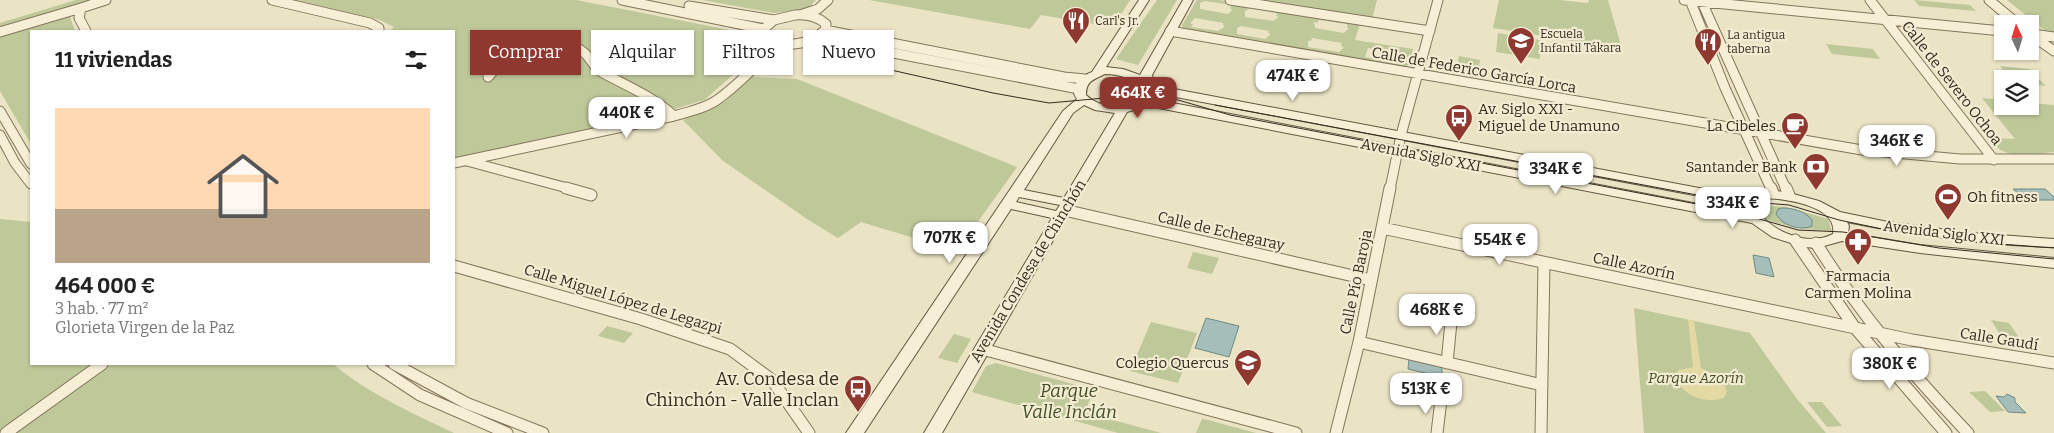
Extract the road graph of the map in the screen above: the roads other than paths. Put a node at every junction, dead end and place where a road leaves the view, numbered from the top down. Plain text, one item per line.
1 (106, 0) edge
2 (272, 0) edge
3 (622, 0) edge
4 (658, 0) edge
5 (828, 0) edge
6 (1144, 0) edge
7 (1188, 0) edge
8 (1230, 0) edge
9 (1438, 0) edge
10 (1684, 0) edge
11 (1690, 0) edge
12 (1702, 0) edge
13 (1870, 0) edge
14 (1989, 0) edge
15 (81, 8) junction
16 (817, 13) junction
17 (2007, 15) edge
18 (1884, 19) junction
19 (774, 20) junction
20 (764, 29) joint
21 (85, 30) edge
22 (379, 30) edge
23 (825, 30) edge
24 (1994, 30) edge
25 (1170, 31) junction
26 (1430, 31) junction
27 (0, 32) edge
28 (2039, 35) edge
29 (2054, 37) edge
30 (2039, 40) edge
31 (894, 43) edge
32 (2054, 50) edge
33 (894, 53) edge
34 (1097, 73) junction
35 (1418, 74) junction
36 (745, 75) edge
37 (488, 77) dead end
38 (1151, 86) junction
39 (1082, 89) junction
40 (1146, 102) junction
41 (1123, 109) junction
42 (0, 111) edge
43 (674, 116) junction
44 (1744, 131) junction
45 (1761, 134) junction
46 (0, 135) edge
47 (1401, 136) junction
48 (1398, 151) junction
49 (2054, 159) edge
50 (1994, 160) junction
51 (464, 161) junction
52 (30, 162) edge
53 (455, 163) edge
54 (30, 183) edge
55 (1774, 193) junction
56 (591, 195) dead end
57 (1789, 195) junction
58 (1012, 198) junction
59 (1752, 199) junction
60 (1065, 210) junction
61 (1834, 215) junction
62 (1754, 219) junction
63 (1382, 228) junction
64 (1840, 236) junction
65 (1796, 240) junction
66 (1816, 243) junction
67 (2054, 244) edge
68 (1544, 263) junction
69 (2054, 263) edge
70 (455, 266) edge
71 (1371, 280) junction
72 (1452, 312) dead end
73 (1855, 328) junction
74 (1880, 333) junction
75 (1358, 342) junction
76 (982, 349) junction
77 (1447, 363) junction
78 (2054, 363) edge
79 (101, 365) edge
80 (375, 365) edge
81 (396, 365) edge
82 (1542, 385) junction
83 (1441, 400) dead end
84 (810, 432) edge
85 (6, 433) edge
86 (507, 433) edge
87 (543, 433) edge
88 (855, 433) edge
89 (933, 433) edge
90 (1296, 433) edge
91 (1336, 433) edge
92 (1437, 433) edge
93 (1541, 433) edge
94 (1946, 433) edge
95 (1968, 433) edge

1 - 15 street
2 - 22 street
3 - 20 street
4 - 19 street
5 - 16 street
6 - 34 street
7 - 25 street
8 - 26 street
9 - 26 street, Calle Pío Baroja
10 - 11 street
11 - 12 street
11 - 44 street
12 - 18 street
12 - 45 street
13 - 18 street, Calle de Severo Ochoa
14 - 17 street
15 - 21 street
15 - 27 street
16 - 19 street
16 - 23 street
18 - 24 street
18 - 50 street, Calle de Severo Ochoa
19 - 20 street
25 - 35 street, Calle de Federico García Lorca
25 - 38 street
26 - 35 street, Calle Pío Baroja
28 - 29 street
30 - 32 street
31 - 39 street
33 - 39 street
34 - 38 street, Avenida Siglo XXI
34 - 39 street
35 - 44 street, Calle de Federico García Lorca
35 - 47 street, Calle Pío Baroja
36 - 43 street
37 - 43 street
38 - 40 street
38 - 47 street, Avenida Siglo XXI
39 - 41 street
39 - 58 street
40 - 41 street
40 - 48 street, Avenida Siglo XXI
41 - 60 street, Avenida Condesa de Chinchón
42 - 52 street
43 - 51 street
44 - 45 street, Calle de Federico García Lorca
44 - 55 street
45 - 50 street, Calle de Federico García Lorca
45 - 57 street
46 - 54 street
47 - 48 street, Calle Pío Baroja
47 - 59 street, Avenida Siglo XXI
48 - 62 street, Avenida Siglo XXI
48 - 63 street, Calle Pío Baroja
49 - 50 street, Calle de Federico García Lorca
51 - 53 street
51 - 56 street
55 - 57 street
55 - 59 street
57 - 61 street
58 - 60 street
58 - 88 street
59 - 62 street
60 - 71 street, Calle de Echegaray
60 - 76 street, Avenida Condesa de Chinchón
61 - 64 street
61 - 67 street, Avenida Siglo XXI
62 - 65 street
63 - 68 street, Calle Azorín
63 - 71 street, Calle Pío Baroja
64 - 66 street
64 - 69 street, Avenida Siglo XXI
65 - 66 street
65 - 73 street
66 - 74 street
68 - 73 street, Calle Azorín
68 - 82 street
70 - 84 street, Calle Miguel López de Legazpi
71 - 75 street, Calle Pío Baroja
72 - 77 street
73 - 74 street, Calle Azorín
73 - 94 street
74 - 78 street, Calle Gaudí
74 - 95 street
75 - 77 street
75 - 91 street, Calle Pío Baroja
76 - 89 street, Avenida Condesa de Chinchón
76 - 90 street
77 - 82 street
79 - 85 street
80 - 86 street
81 - 87 street
82 - 93 street
83 - 92 street

